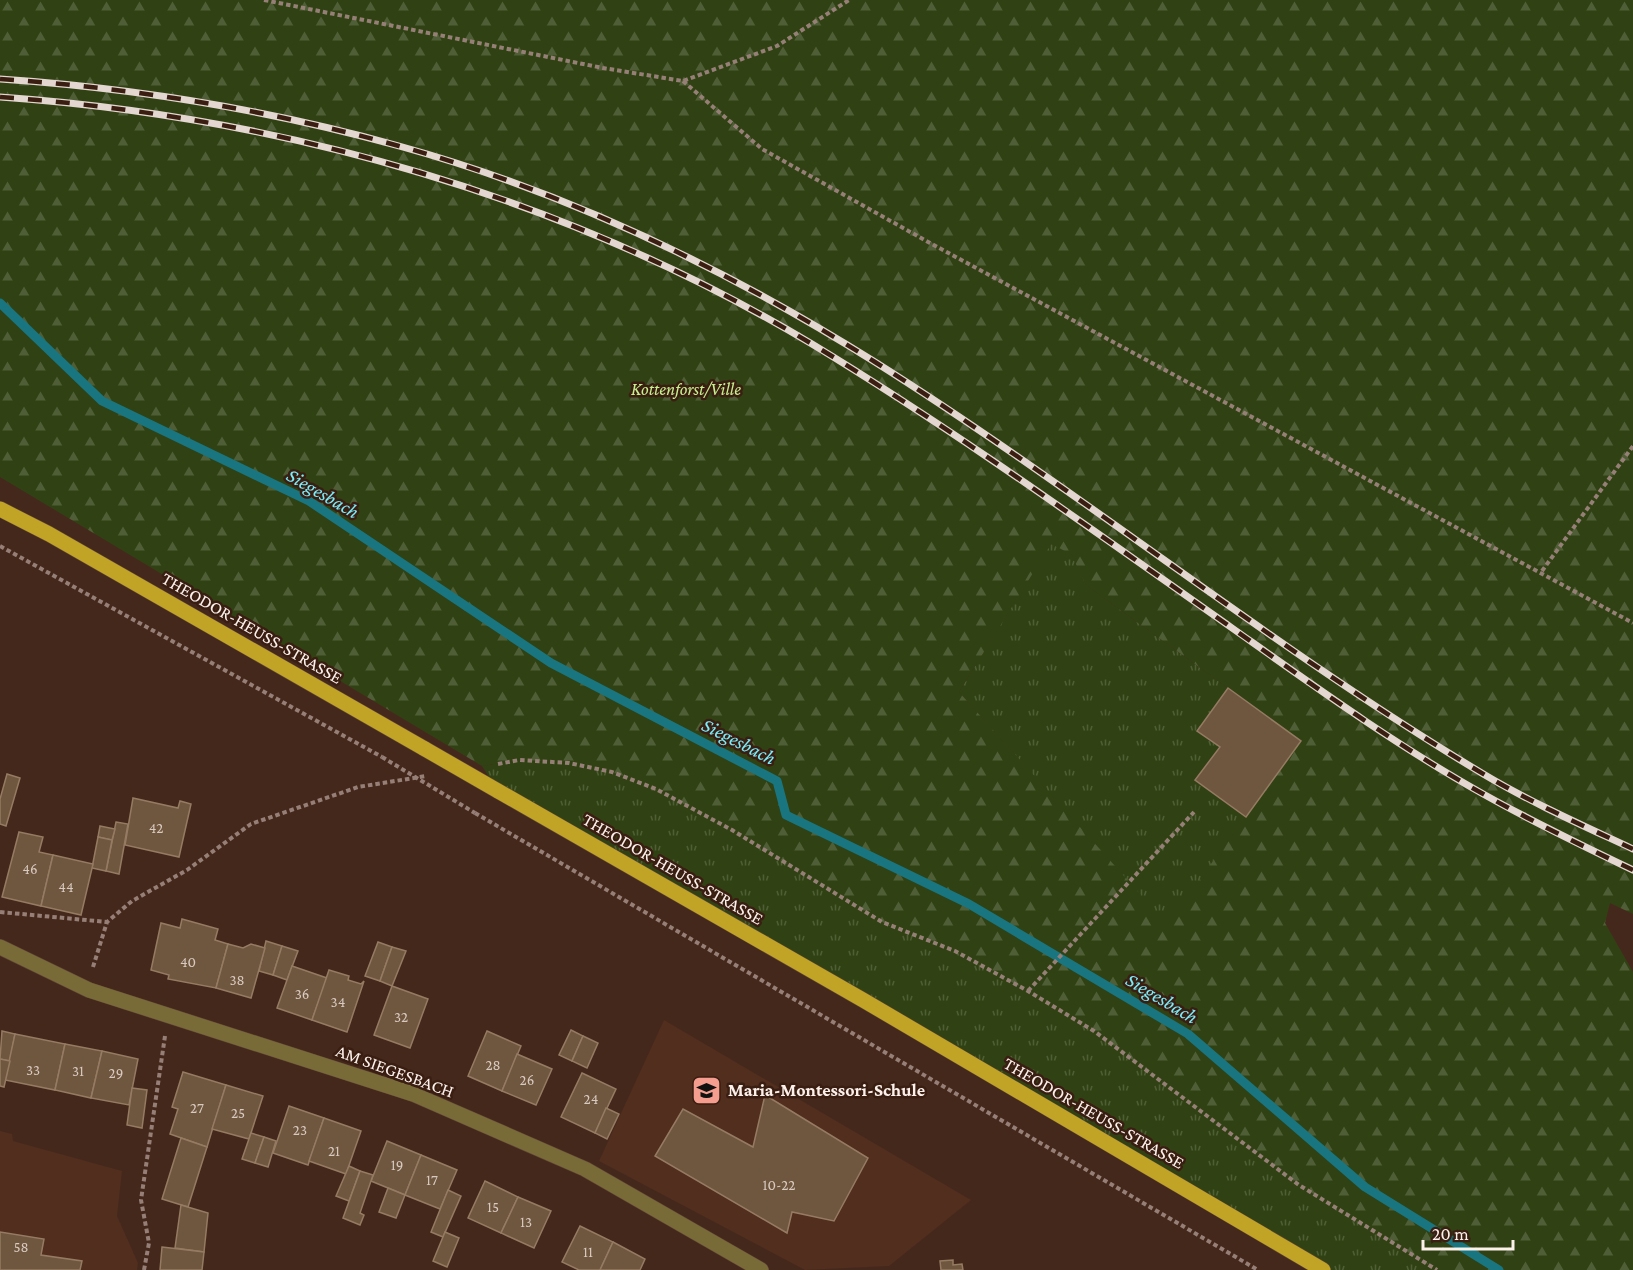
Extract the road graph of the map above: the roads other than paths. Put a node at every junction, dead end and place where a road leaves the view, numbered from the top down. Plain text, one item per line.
1 (0, 509) edge
2 (0, 947) edge
3 (761, 1270) edge
4 (1323, 1270) edge

1 - 4 main road, THEODOR-HEUSS-STRASSE, bridge
2 - 3 street, AM SIEGESBACH

